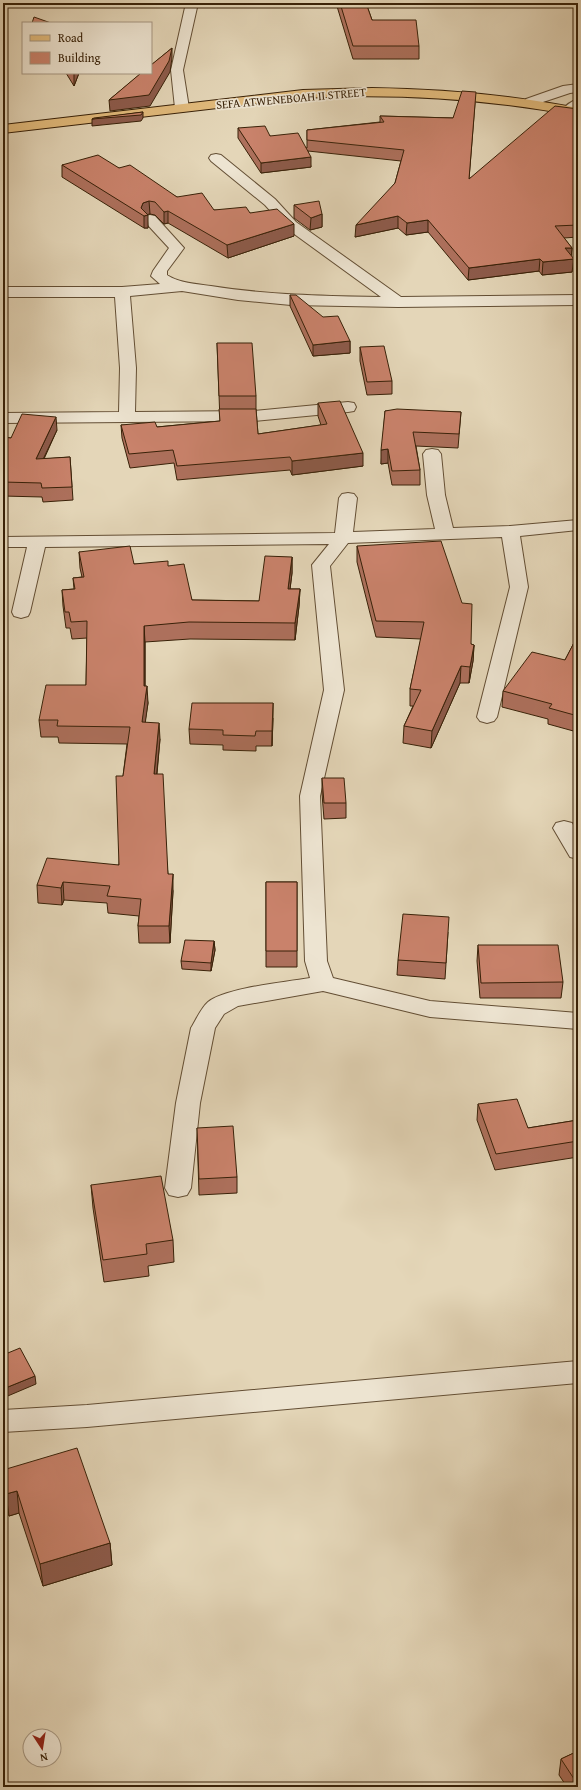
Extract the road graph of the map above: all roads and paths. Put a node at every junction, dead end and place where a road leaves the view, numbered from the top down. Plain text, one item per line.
1 (192, 3) edge
2 (578, 88) edge
3 (531, 102) junction
4 (182, 108) junction
5 (575, 108) edge
6 (3, 129) edge
7 (216, 158) dead end
8 (150, 219) dead end
9 (182, 286) junction
10 (3, 292) edge
11 (122, 292) junction
12 (578, 300) edge
13 (398, 302) junction
14 (348, 407) dead end
15 (127, 416) junction
16 (3, 418) edge
17 (432, 454) dead end
18 (348, 498) dead end
19 (578, 525) edge
20 (510, 531) junction
21 (445, 534) junction
22 (343, 538) junction
23 (3, 542) edge
24 (36, 542) junction
25 (21, 612) dead end
26 (487, 717) dead end
27 (564, 828) dead end
28 (578, 852) edge
29 (323, 983) junction
30 (578, 1021) edge
31 (178, 1188) dead end
32 (578, 1372) edge
33 (3, 1421) edge

1 - 4 street
2 - 3 street
3 - 4 main road, SEFA ATWENEBOAH II STREET
3 - 5 main road, SEFA ATWENEBOAH II STREET
4 - 6 main road, SEFA ATWENEBOAH II STREET
7 - 13 street
8 - 9 street
9 - 11 street
9 - 13 street
10 - 11 street
11 - 15 street
12 - 13 street
14 - 15 street
15 - 16 street
17 - 21 street
18 - 22 street
19 - 20 street
20 - 21 street
20 - 26 street
21 - 22 street
22 - 24 street
22 - 29 street
23 - 24 street
24 - 25 street
27 - 28 street
29 - 30 street
29 - 31 street
32 - 33 street

